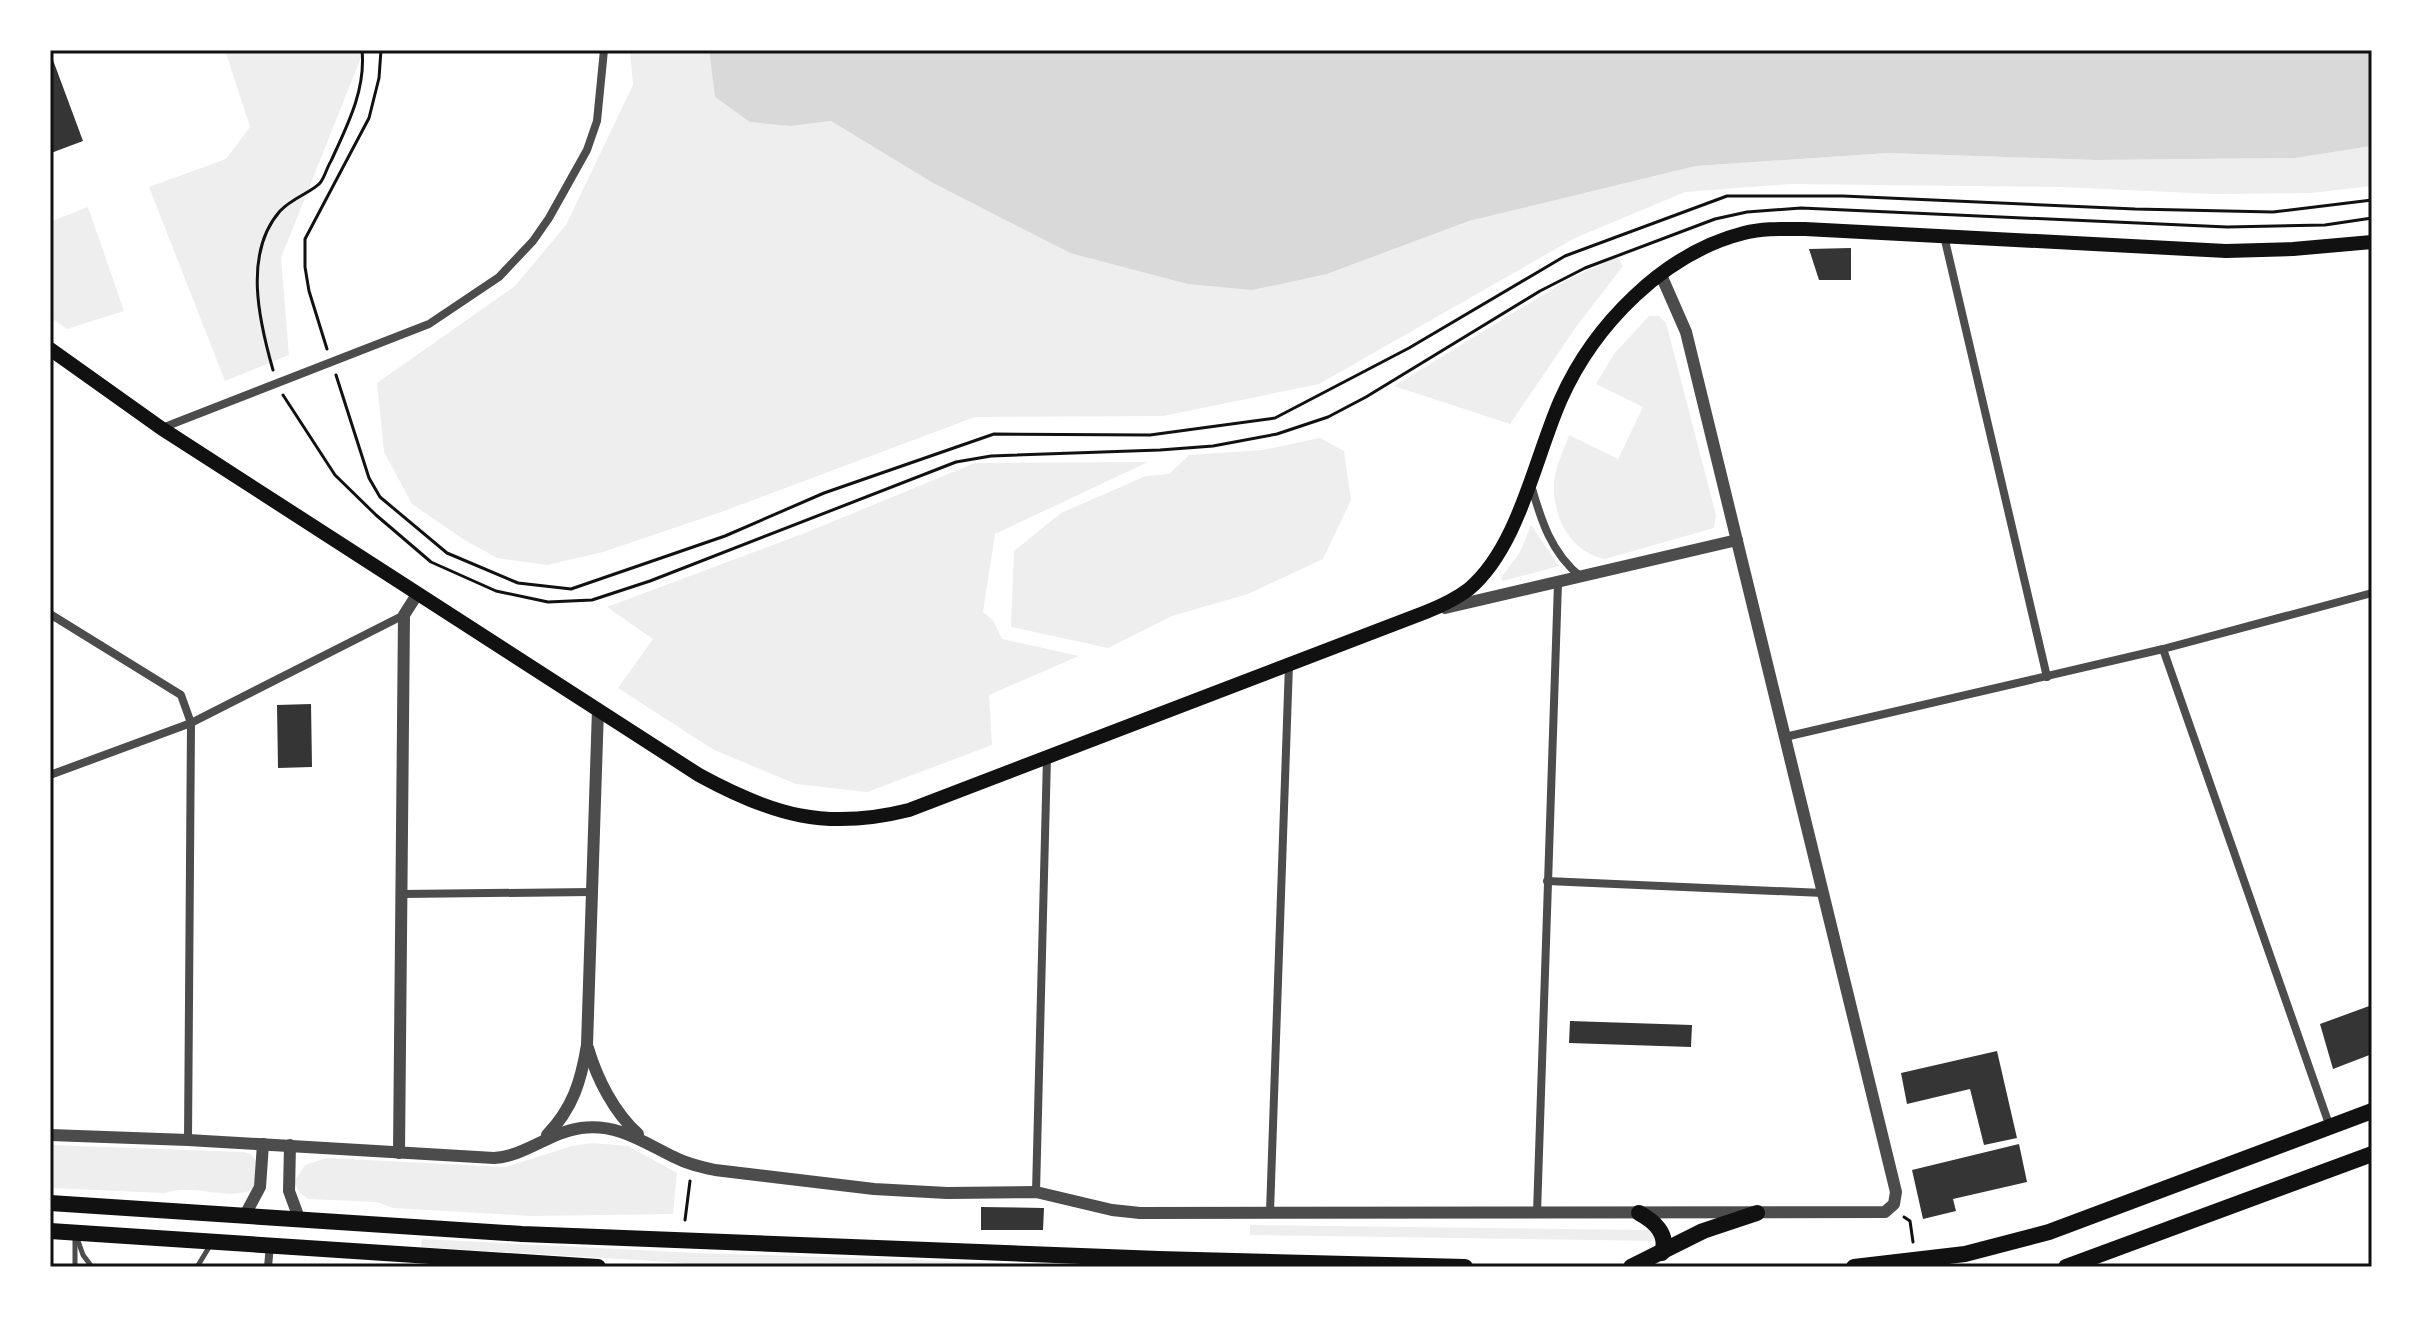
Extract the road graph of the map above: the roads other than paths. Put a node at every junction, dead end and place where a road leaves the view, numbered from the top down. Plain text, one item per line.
1 (604, 50) edge
2 (1944, 236) junction
3 (2372, 242) edge
4 (1661, 275) junction
5 (50, 352) edge
6 (161, 428) junction
7 (1530, 480) junction
8 (1737, 540) junction
9 (1581, 577) junction
10 (1558, 583) junction
11 (418, 593) junction
12 (2372, 593) edge
13 (1426, 612) junction
14 (50, 614) edge
15 (404, 615) junction
16 (2163, 649) junction
17 (1289, 664) junction
18 (2047, 677) junction
19 (598, 709) junction
20 (191, 723) junction
21 (1785, 737) junction
22 (1047, 757) junction
23 (50, 775) edge
24 (1547, 881) junction
25 (591, 892) junction
26 (1823, 893) junction
27 (402, 894) junction
28 (587, 1045) junction
29 (2372, 1111) edge
30 (2331, 1128) junction
31 (50, 1135) edge
32 (188, 1140) junction
33 (541, 1140) junction
34 (648, 1143) junction
35 (263, 1144) junction
36 (290, 1145) junction
37 (399, 1153) junction
38 (2372, 1154) edge
39 (1036, 1192) junction
40 (50, 1203) edge
41 (1270, 1212) junction
42 (1537, 1213) junction
43 (1639, 1213) junction
44 (1757, 1213) junction
45 (245, 1215) junction
46 (299, 1218) junction
47 (50, 1231) edge
48 (75, 1233) junction
49 (212, 1241) junction
50 (270, 1244) junction
51 (1662, 1253) junction
52 (1159, 1259) junction
53 (534, 1264) edge
54 (75, 1267) edge
55 (92, 1267) edge
56 (197, 1267) edge
57 (268, 1267) edge
58 (551, 1267) edge
59 (598, 1267) edge
60 (1102, 1267) edge
61 (1465, 1267) edge
62 (1631, 1267) edge
63 (1854, 1267) edge
64 (2066, 1267) edge

1 - 6 street
2 - 3 main road
2 - 4 main road
2 - 18 street
4 - 7 main road
4 - 8 street
5 - 6 main road
6 - 11 main road
7 - 9 street
7 - 13 main road
8 - 9 street
8 - 21 street
9 - 10 street
10 - 13 street
10 - 24 street
11 - 15 street
11 - 19 main road
12 - 16 street
13 - 17 main road
14 - 20 street
15 - 20 street
15 - 27 street
16 - 18 street
16 - 30 street
17 - 22 main road
17 - 41 street
18 - 21 street
19 - 22 main road
19 - 25 street
20 - 23 street
20 - 32 street
21 - 26 street
22 - 39 street
24 - 26 street
24 - 42 street
25 - 27 street
25 - 28 street
26 - 44 street
27 - 37 street
28 - 33 street
28 - 34 street
29 - 30 main road
30 - 63 main road
31 - 32 street
32 - 35 street
33 - 34 street
33 - 37 street
34 - 39 street
35 - 36 street
35 - 45 street
36 - 37 street
36 - 46 street
38 - 64 main road
39 - 41 street
40 - 45 main road
41 - 42 street
42 - 43 street
43 - 44 street
43 - 51 main road
44 - 51 main road
45 - 46 main road
46 - 52 main road
47 - 48 main road
48 - 49 main road
48 - 54 lane
48 - 55 lane
49 - 50 main road
49 - 56 lane
50 - 53 main road
50 - 57 street
51 - 62 main road
52 - 60 main road
52 - 61 main road
53 - 58 main road
53 - 59 main road

